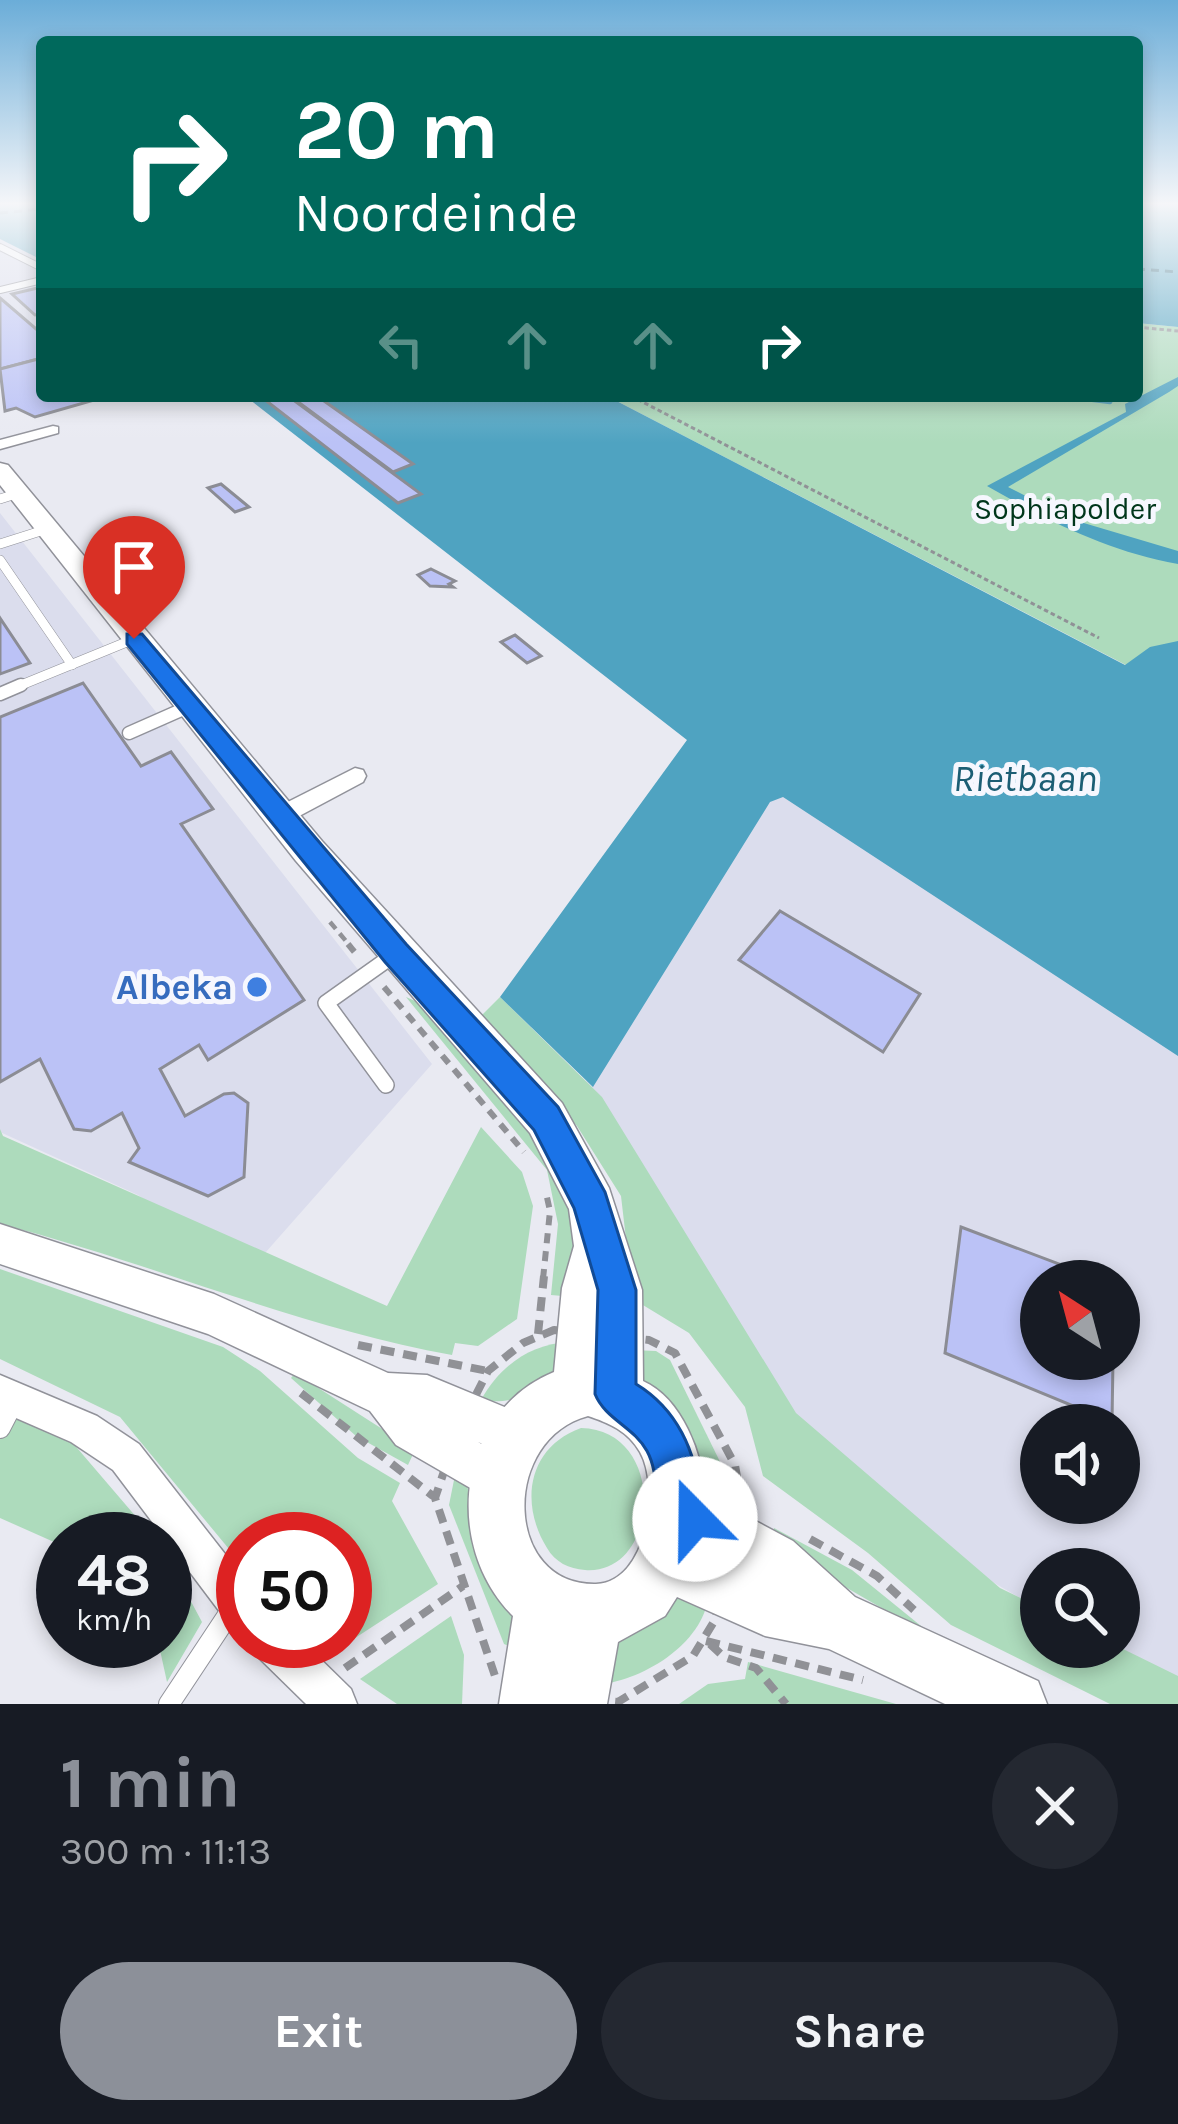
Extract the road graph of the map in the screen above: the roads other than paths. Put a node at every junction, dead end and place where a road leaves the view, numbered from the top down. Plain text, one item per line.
1 (52, 430) dead end
2 (0, 445) edge
3 (6, 487) edge
4 (47, 529) junction
5 (0, 544) edge
6 (0, 560) edge
7 (134, 639) junction
8 (72, 665) junction
9 (0, 694) edge
10 (189, 706) junction
11 (129, 733) dead end
12 (356, 776) dead end
13 (280, 816) junction
14 (383, 962) junction
15 (386, 1085) dead end
16 (0, 1244) edge
17 (597, 1392) junction
18 (5, 1407) edge
19 (507, 1457) junction
20 (672, 1537) junction
21 (216, 1576) edge
22 (568, 1610) junction
23 (216, 1639) edge
24 (299, 1668) edge
25 (326, 1696) edge
26 (170, 1704) edge
27 (531, 1704) edge
28 (574, 1704) edge
29 (1015, 1704) edge

1 - 2 street
3 - 4 main road
4 - 5 lane
4 - 7 main road
6 - 8 lane
7 - 8 lane
7 - 10 main road
8 - 9 lane
10 - 11 lane
10 - 13 main road
12 - 13 street
13 - 14 main road
14 - 15 lane
14 - 17 main road
16 - 19 street
17 - 19 main road
17 - 20 main road
18 - 21 street
19 - 22 main road
20 - 22 main road
20 - 29 main road
22 - 27 main road
22 - 28 main road
23 - 26 lane
24 - 25 street

